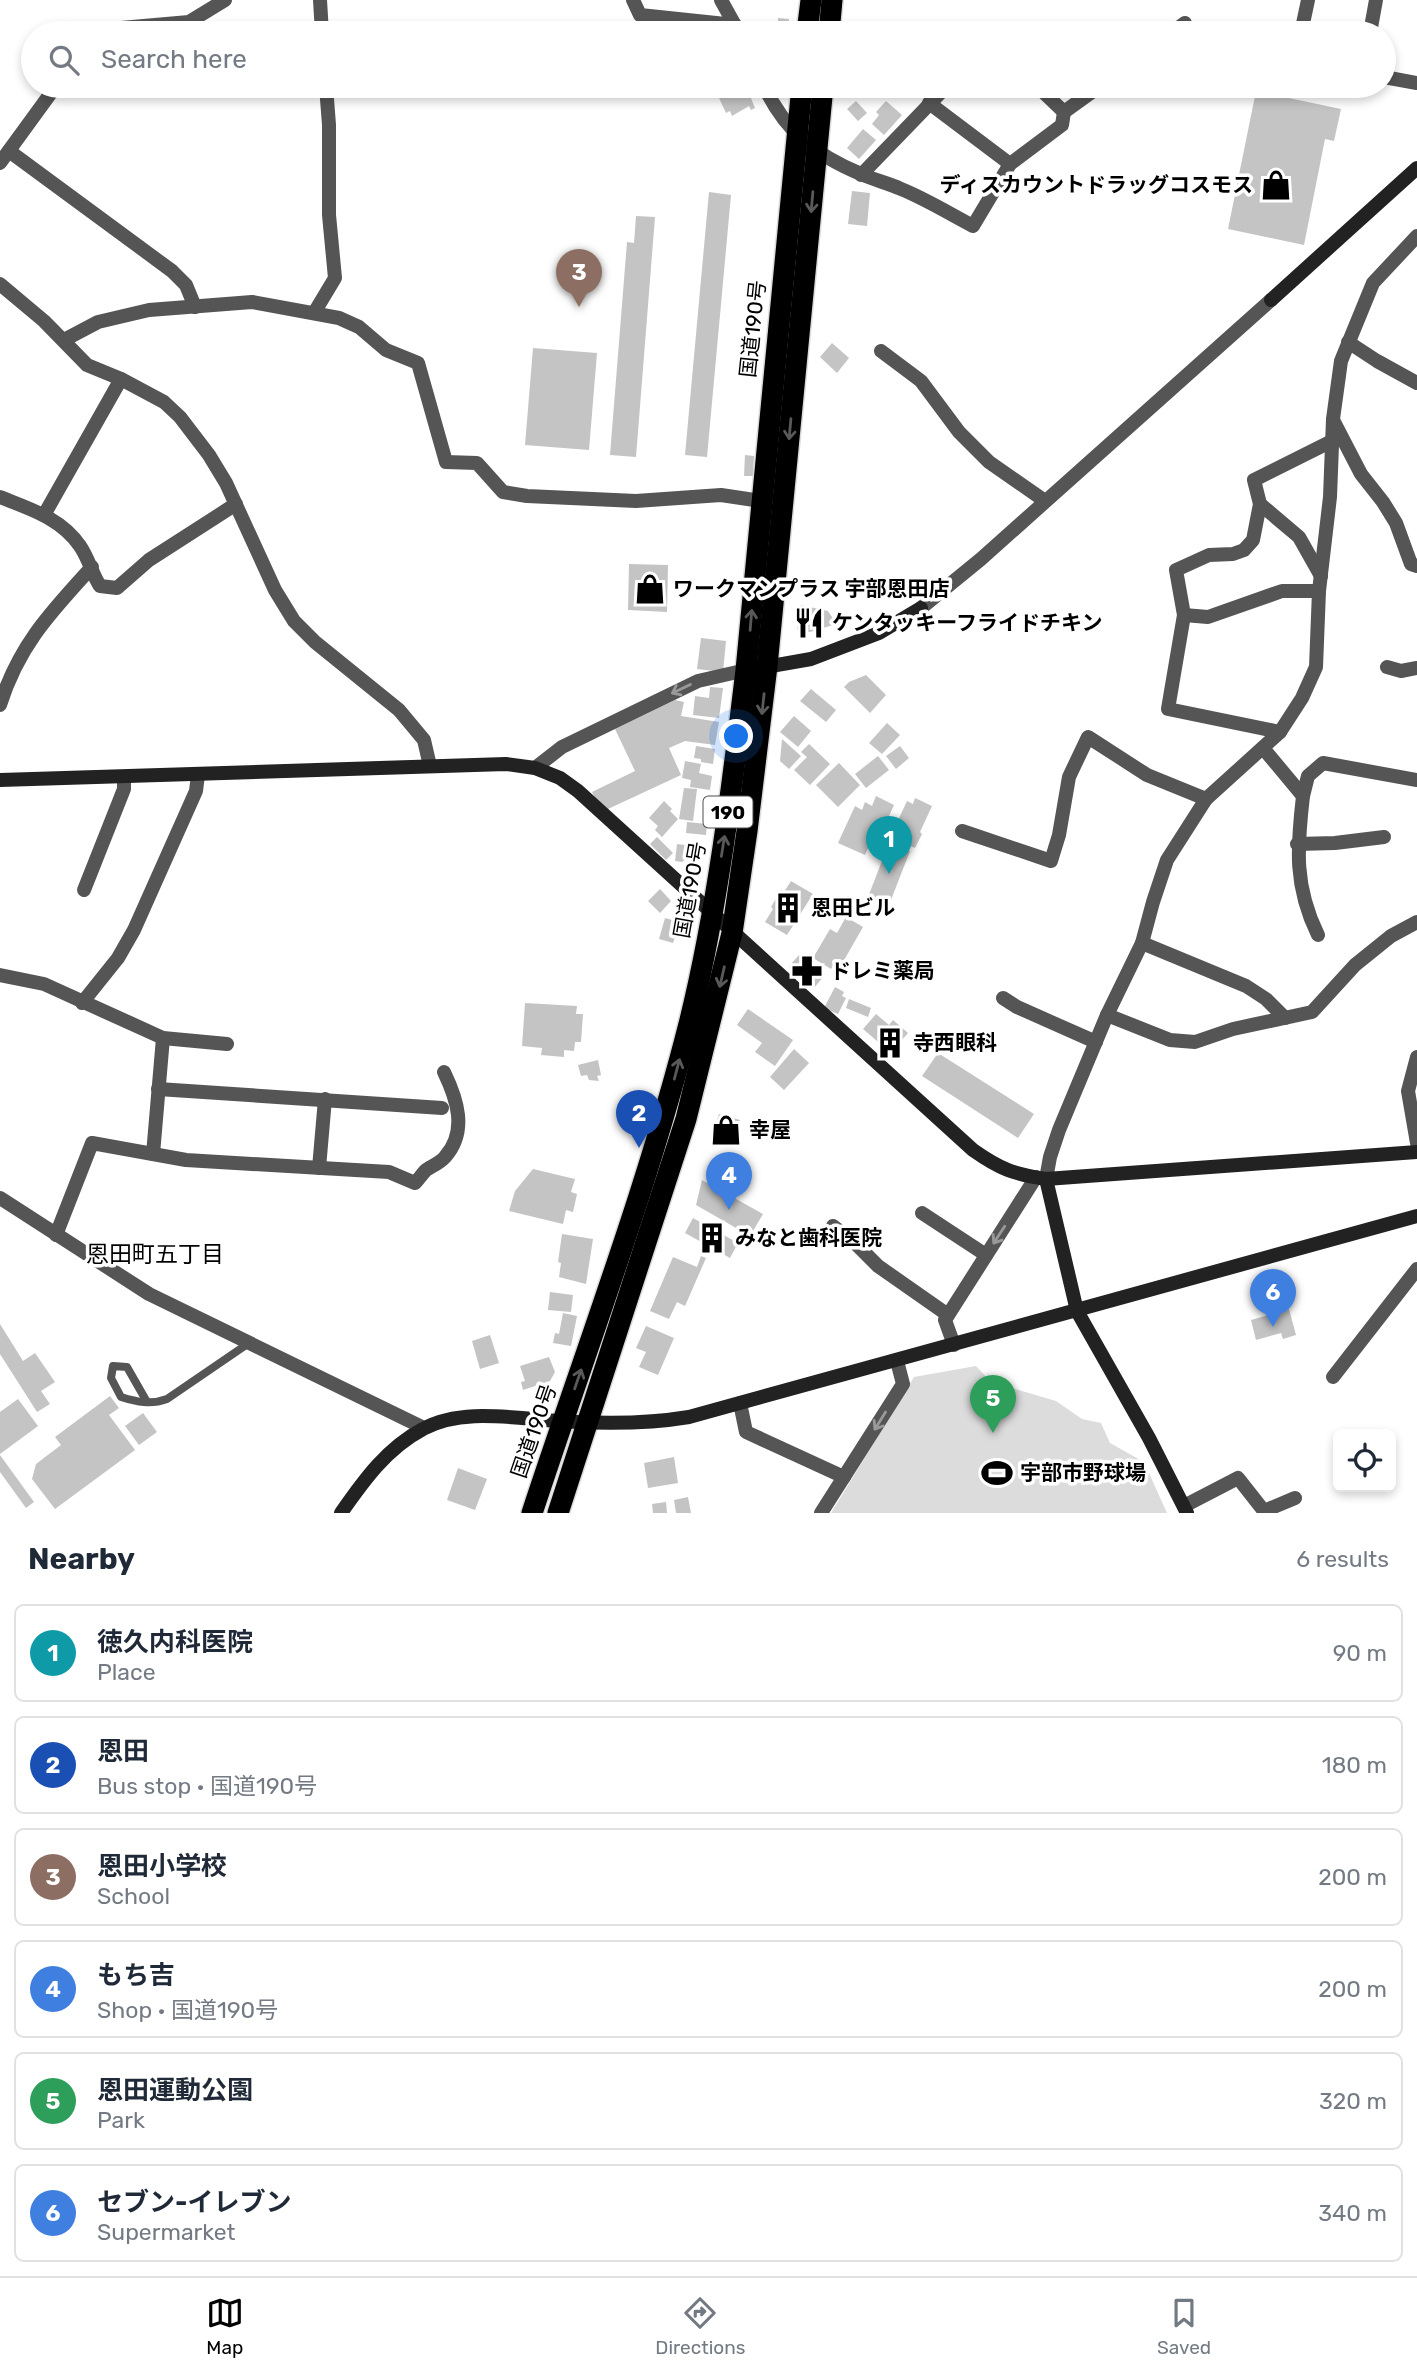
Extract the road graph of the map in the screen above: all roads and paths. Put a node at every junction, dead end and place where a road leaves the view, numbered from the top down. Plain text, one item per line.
1 (225, 0) edge
2 (320, 0) edge
3 (633, 0) edge
4 (721, 0) edge
5 (811, 0) edge
6 (832, 0) edge
7 (1308, 0) edge
8 (1376, 0) edge
9 (191, 21) edge
10 (321, 21) edge
11 (682, 21) edge
12 (733, 21) edge
13 (808, 21) edge
14 (830, 21) edge
15 (1304, 21) edge
16 (1372, 21) edge
17 (1396, 79) edge
18 (1417, 83) edge
19 (47, 98) edge
20 (327, 98) edge
21 (770, 98) edge
22 (801, 98) edge
23 (822, 98) edge
24 (934, 98) edge
25 (1049, 98) edge
26 (1083, 98) edge
27 (929, 103) junction
28 (1064, 112) junction
29 (797, 135) junction
30 (9, 151) junction
31 (817, 152) junction
32 (0, 163) edge
33 (1010, 164) junction
34 (1417, 168) edge
35 (861, 175) junction
36 (1417, 236) edge
37 (0, 284) edge
38 (195, 307) junction
39 (314, 313) junction
40 (64, 340) junction
41 (1348, 342) junction
42 (881, 351) dead end
43 (121, 379) junction
44 (1417, 383) edge
45 (1333, 419) junction
46 (1332, 441) junction
47 (0, 497) edge
48 (761, 500) junction
49 (1045, 501) junction
50 (236, 503) junction
51 (1260, 504) junction
52 (44, 515) junction
53 (1417, 566) edge
54 (92, 567) junction
55 (1320, 583) junction
56 (1184, 615) junction
57 (767, 666) junction
58 (1387, 667) dead end
59 (1417, 668) edge
60 (746, 670) junction
61 (0, 705) edge
62 (1280, 732) junction
63 (1263, 748) junction
64 (430, 766) junction
65 (535, 768) junction
66 (198, 775) junction
67 (124, 777) junction
68 (0, 780) edge
69 (1417, 780) edge
70 (1303, 796) junction
71 (1206, 799) junction
72 (962, 831) dead end
73 (1384, 838) dead end
74 (1297, 844) junction
75 (84, 890) dead end
76 (712, 912) junction
77 (1417, 922) edge
78 (732, 933) junction
79 (1318, 935) dead end
80 (1142, 943) junction
81 (0, 975) edge
82 (1003, 998) dead end
83 (82, 1003) junction
84 (1107, 1015) junction
85 (1285, 1018) junction
86 (163, 1038) junction
87 (1096, 1042) junction
88 (227, 1044) dead end
89 (1417, 1057) edge
90 (444, 1072) dead end
91 (159, 1088) junction
92 (325, 1099) junction
93 (442, 1108) dead end
94 (1417, 1143) edge
95 (1417, 1152) edge
96 (153, 1154) junction
97 (319, 1168) junction
98 (1041, 1178) junction
99 (0, 1198) edge
100 (922, 1213) dead end
101 (1416, 1221) edge
102 (833, 1226) dead end
103 (56, 1235) junction
104 (986, 1255) junction
105 (1417, 1269) edge
106 (1412, 1285) edge
107 (1077, 1311) junction
108 (948, 1315) junction
109 (249, 1343) junction
110 (954, 1345) junction
111 (897, 1361) junction
112 (1333, 1377) dead end
113 (147, 1402) junction
114 (740, 1403) junction
115 (563, 1422) junction
116 (588, 1422) junction
117 (424, 1428) junction
118 (845, 1477) junction
119 (1295, 1497) dead end
120 (1185, 1509) edge
121 (341, 1513) edge
122 (533, 1513) edge
123 (558, 1513) edge
124 (821, 1513) edge

1 - 9 street
2 - 10 street
3 - 11 street
4 - 12 street
5 - 13 highway
6 - 14 highway
7 - 15 street
8 - 16 street
17 - 18 street
19 - 30 street
20 - 39 street
21 - 29 street
22 - 29 highway, 国道190号 / 190
23 - 31 highway, 190
24 - 27 street
25 - 28 street
26 - 28 street
27 - 33 street
27 - 35 street
28 - 33 street
29 - 31 street
29 - 48 highway, 国道190号 / 190
30 - 32 street
30 - 38 street
31 - 35 street
31 -> 57 highway, 190
33 - 35 street
34 - 49 street
36 - 41 street
37 - 40 street
38 - 39 street
38 - 40 street
39 - 48 street
40 - 43 street
41 - 44 street
41 - 45 street
42 - 49 street
43 - 50 street
43 - 52 street
45 - 46 street
45 - 53 street
46 - 51 street
46 - 55 street
47 - 52 street
60 -> 48 highway, 国道190号 / 190
49 - 57 street
50 - 54 street
50 - 64 street
51 - 55 street
51 - 56 street
52 - 54 street
54 - 61 street
55 - 56 street
55 - 62 street
56 - 62 street
57 - 60 street
57 -> 78 highway, 190
58 - 59 street
60 -> 65 street
76 -> 60 highway, 国道190号 / 190
62 - 63 street
63 - 70 street
63 - 71 street
64 - 65 street
64 - 66 street
65 - 76 street
66 - 67 street
66 - 83 street
67 - 68 street
67 - 75 street
69 - 70 street
70 - 74 street
71 - 72 street
71 - 80 street
73 - 74 street
74 - 79 street
76 - 78 street
115 -> 76 highway, 国道190号 / 190
77 - 85 street
78 - 98 street
78 -> 116 highway, 190
80 - 84 street
80 - 85 street
81 - 83 street
82 - 87 street
83 - 86 street
84 - 85 street
84 - 87 street
86 - 88 street
86 - 91 street
87 - 98 street
89 - 94 street
90 - 97 street
91 - 92 street
91 - 96 street
92 - 93 street
92 - 97 street
95 - 98 street
96 - 97 street
96 - 103 street
98 -> 104 street
98 - 107 street
99 - 103 street
100 - 104 street
101 - 107 street
102 - 108 street
103 - 109 street
104 - 108 street
105 - 106 street
106 - 112 street
107 - 110 street
107 - 120 street
108 - 110 street
109 - 113 lane
109 - 117 street
110 - 111 street
111 - 114 street
111 -> 118 street
113 - 113 lane
114 - 116 street
114 - 118 street
115 - 116 street
115 - 117 street
115 - 122 highway, 国道190号 / 190
116 - 123 highway, 190
117 - 121 street
118 - 124 street
119 - 120 street

